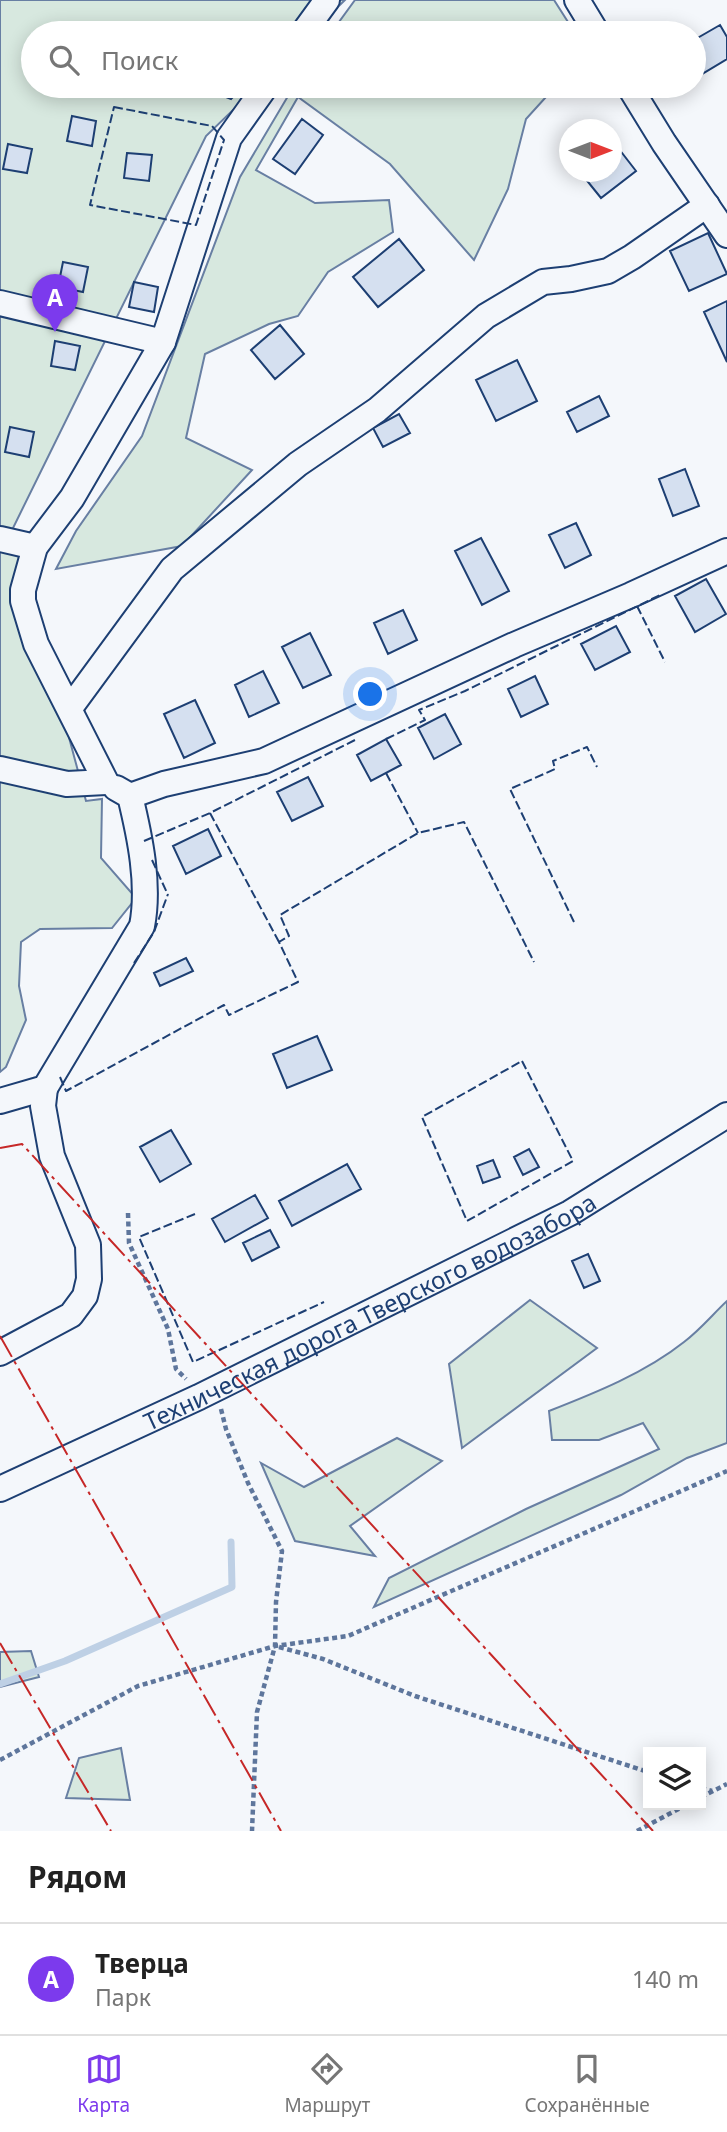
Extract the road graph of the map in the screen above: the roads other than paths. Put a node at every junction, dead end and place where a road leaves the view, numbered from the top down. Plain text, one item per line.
1 (327, 0) edge
2 (576, 0) edge
3 (312, 21) edge
4 (589, 21) edge
5 (257, 98) edge
6 (636, 98) edge
7 (707, 205) junction
8 (727, 235) edge
9 (0, 303) edge
10 (163, 341) junction
11 (0, 539) edge
12 (34, 547) junction
13 (727, 551) edge
14 (70, 708) junction
15 (0, 769) edge
16 (106, 782) junction
17 (130, 796) junction
18 (45, 1088) junction
19 (0, 1101) edge
20 (727, 1115) edge
21 (0, 1353) edge
22 (0, 1489) edge

1 - 3 street
2 - 4 street
5 - 10 street
6 - 7 street
7 - 8 street
7 - 14 street
9 - 10 street
10 - 12 street
11 - 12 street
12 - 14 street
13 - 17 street
14 - 16 street
15 - 16 street
16 - 17 street
17 - 18 street
18 - 19 street
18 - 21 street
20 - 22 street, Техническая дорога Тверского водозабора

